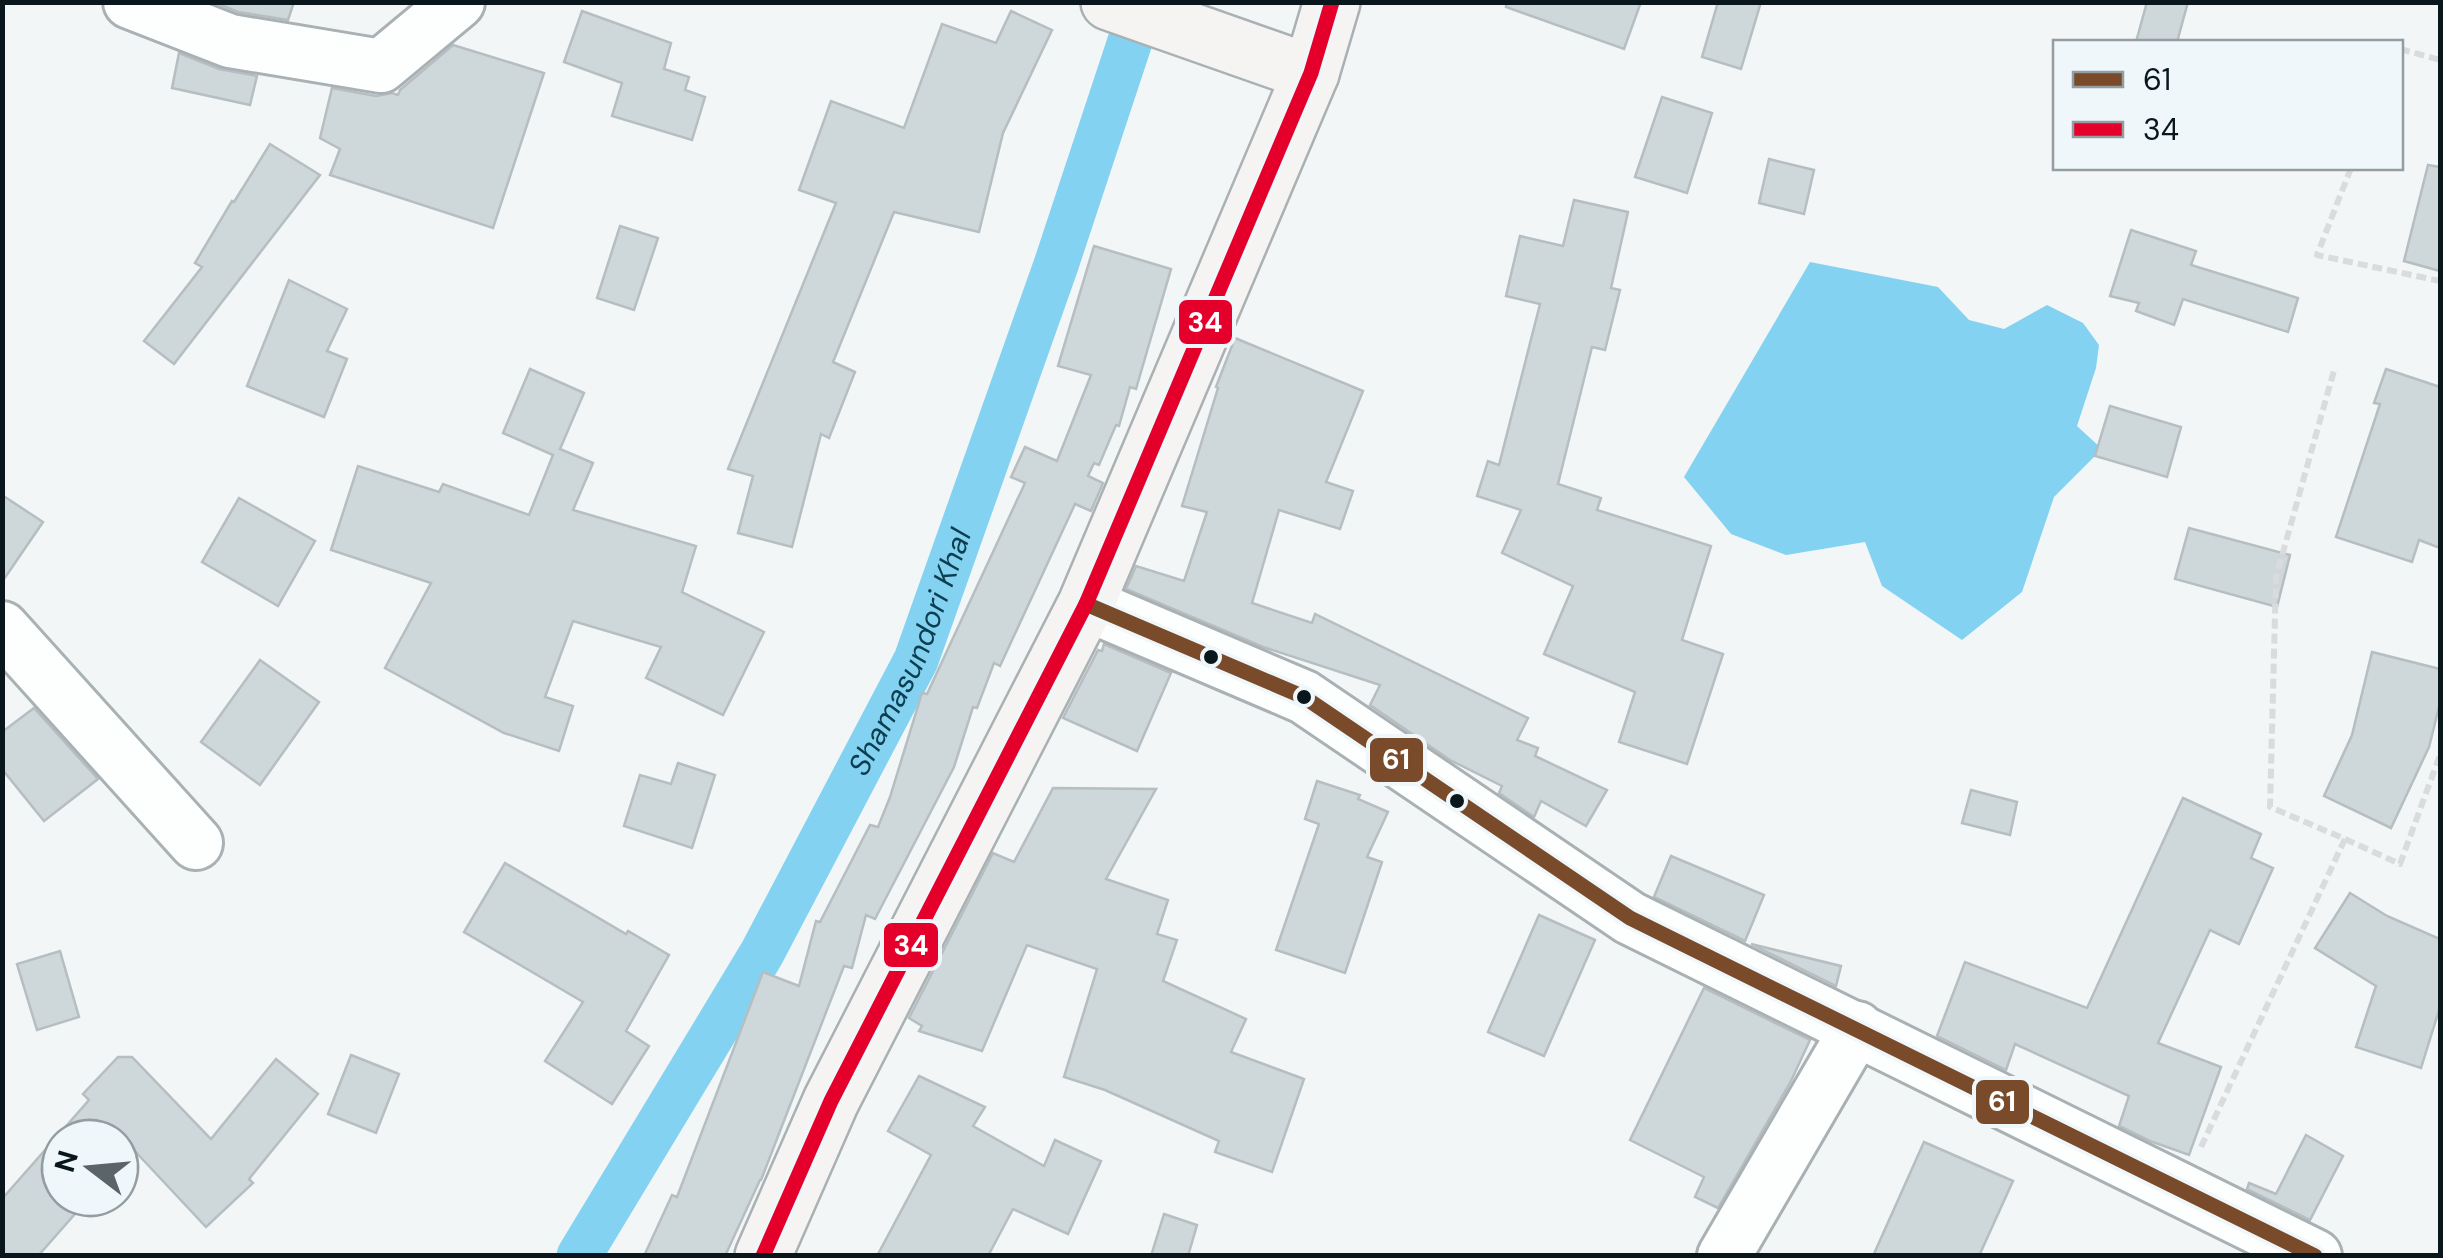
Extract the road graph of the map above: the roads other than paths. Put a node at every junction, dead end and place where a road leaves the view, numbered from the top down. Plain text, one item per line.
1 (130, 2) edge
2 (458, 2) edge
3 (1332, 2) edge
4 (1130, 10) edge
5 (1311, 74) junction
6 (1086, 604) junction
7 (2, 628) edge
8 (196, 843) dead end
9 (1857, 1028) junction
10 (763, 1256) edge
11 (1724, 1256) edge
12 (2315, 1256) edge

1 - 2 street
3 - 5 street
4 - 5 street
5 - 6 street
6 - 9 street
6 - 10 street
7 - 8 street
9 - 11 street
9 - 12 street

